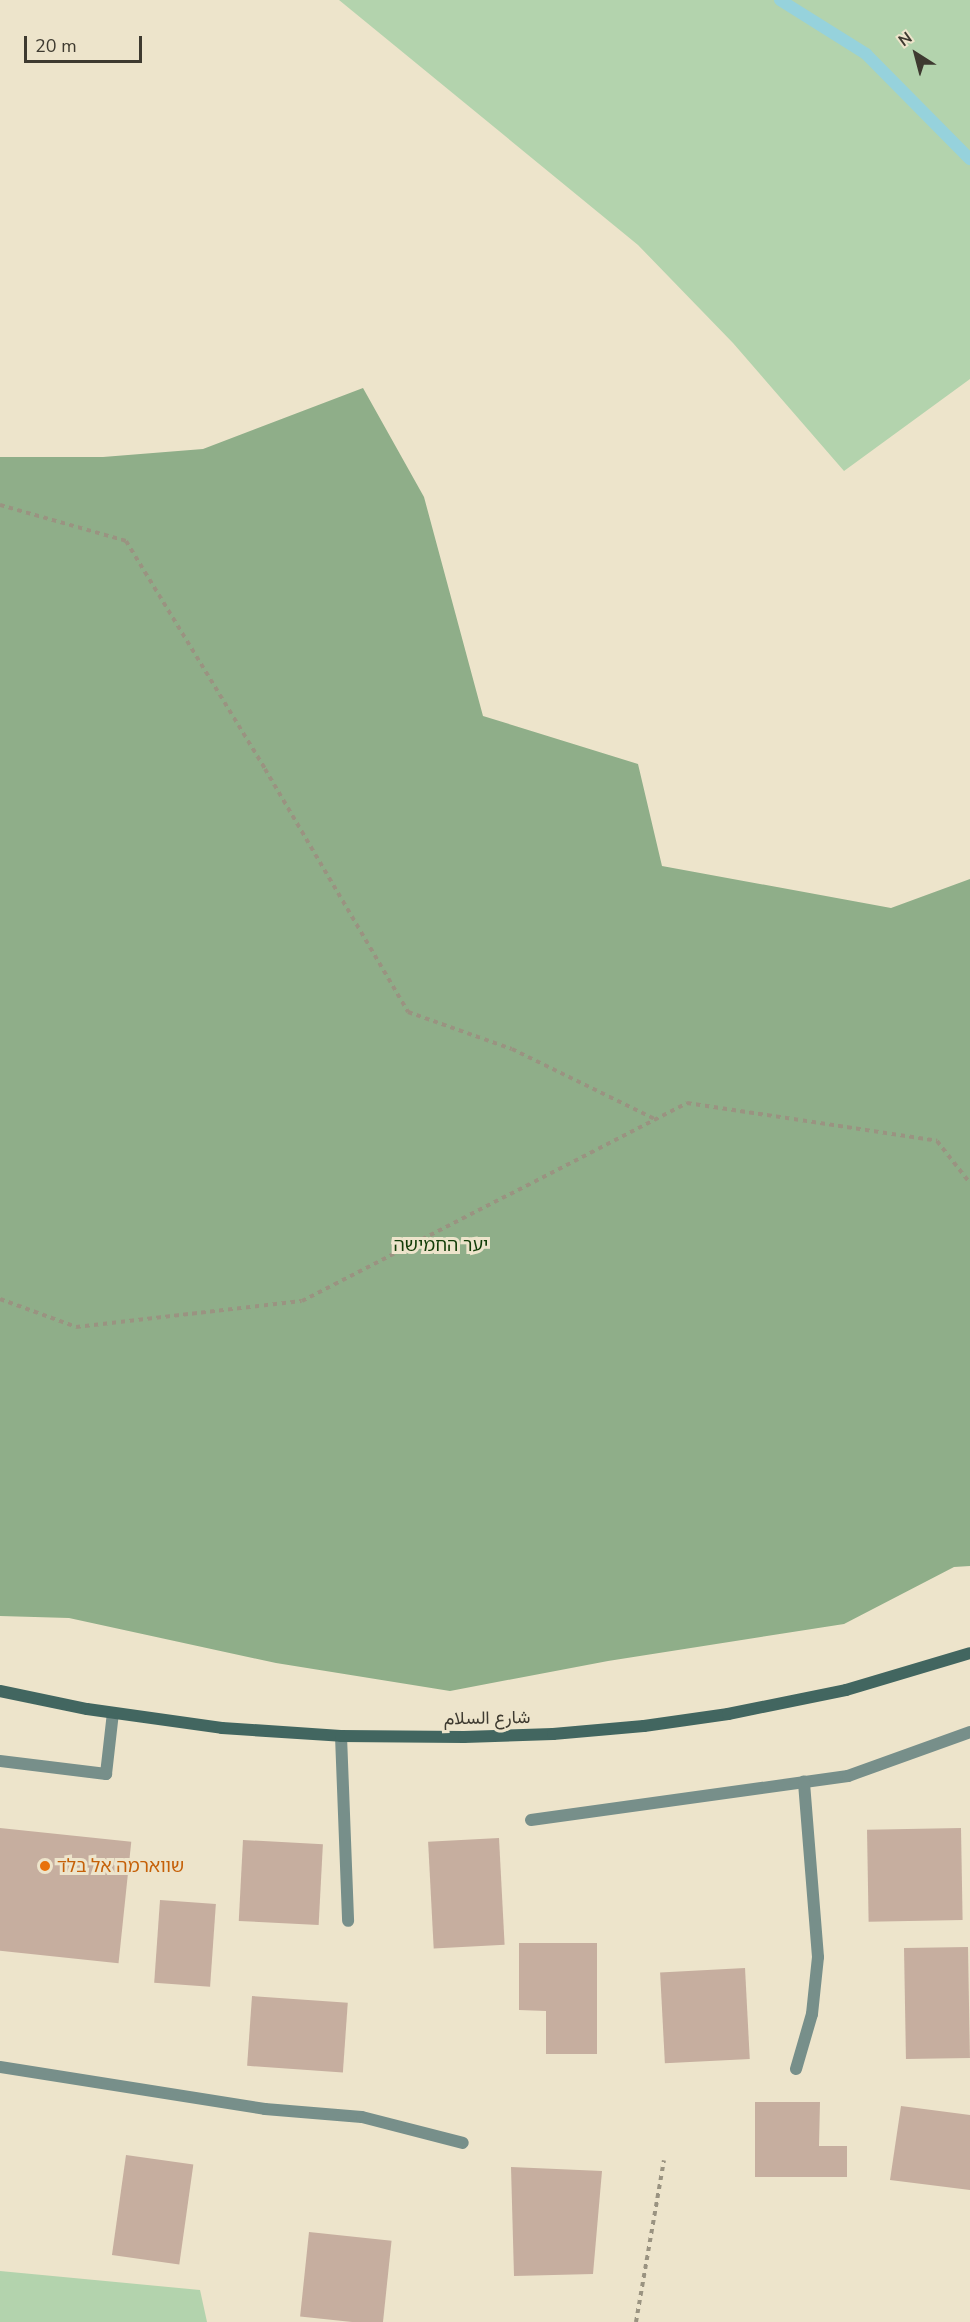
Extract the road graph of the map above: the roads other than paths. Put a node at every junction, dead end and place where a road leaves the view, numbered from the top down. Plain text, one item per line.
1 (970, 1653) edge
2 (0, 1691) edge
3 (112, 1713) junction
4 (970, 1732) edge
5 (341, 1736) junction
6 (0, 1761) edge
7 (804, 1782) junction
8 (531, 1820) dead end
9 (348, 1921) dead end
10 (0, 2067) edge
11 (796, 2069) dead end
12 (463, 2143) dead end

1 - 5 main road, شارع السلام
2 - 3 main road, شارع السلام
3 - 5 main road, شارع السلام
3 - 6 lane
4 - 7 lane
5 - 9 lane
7 - 8 lane
7 - 11 lane
10 - 12 lane

